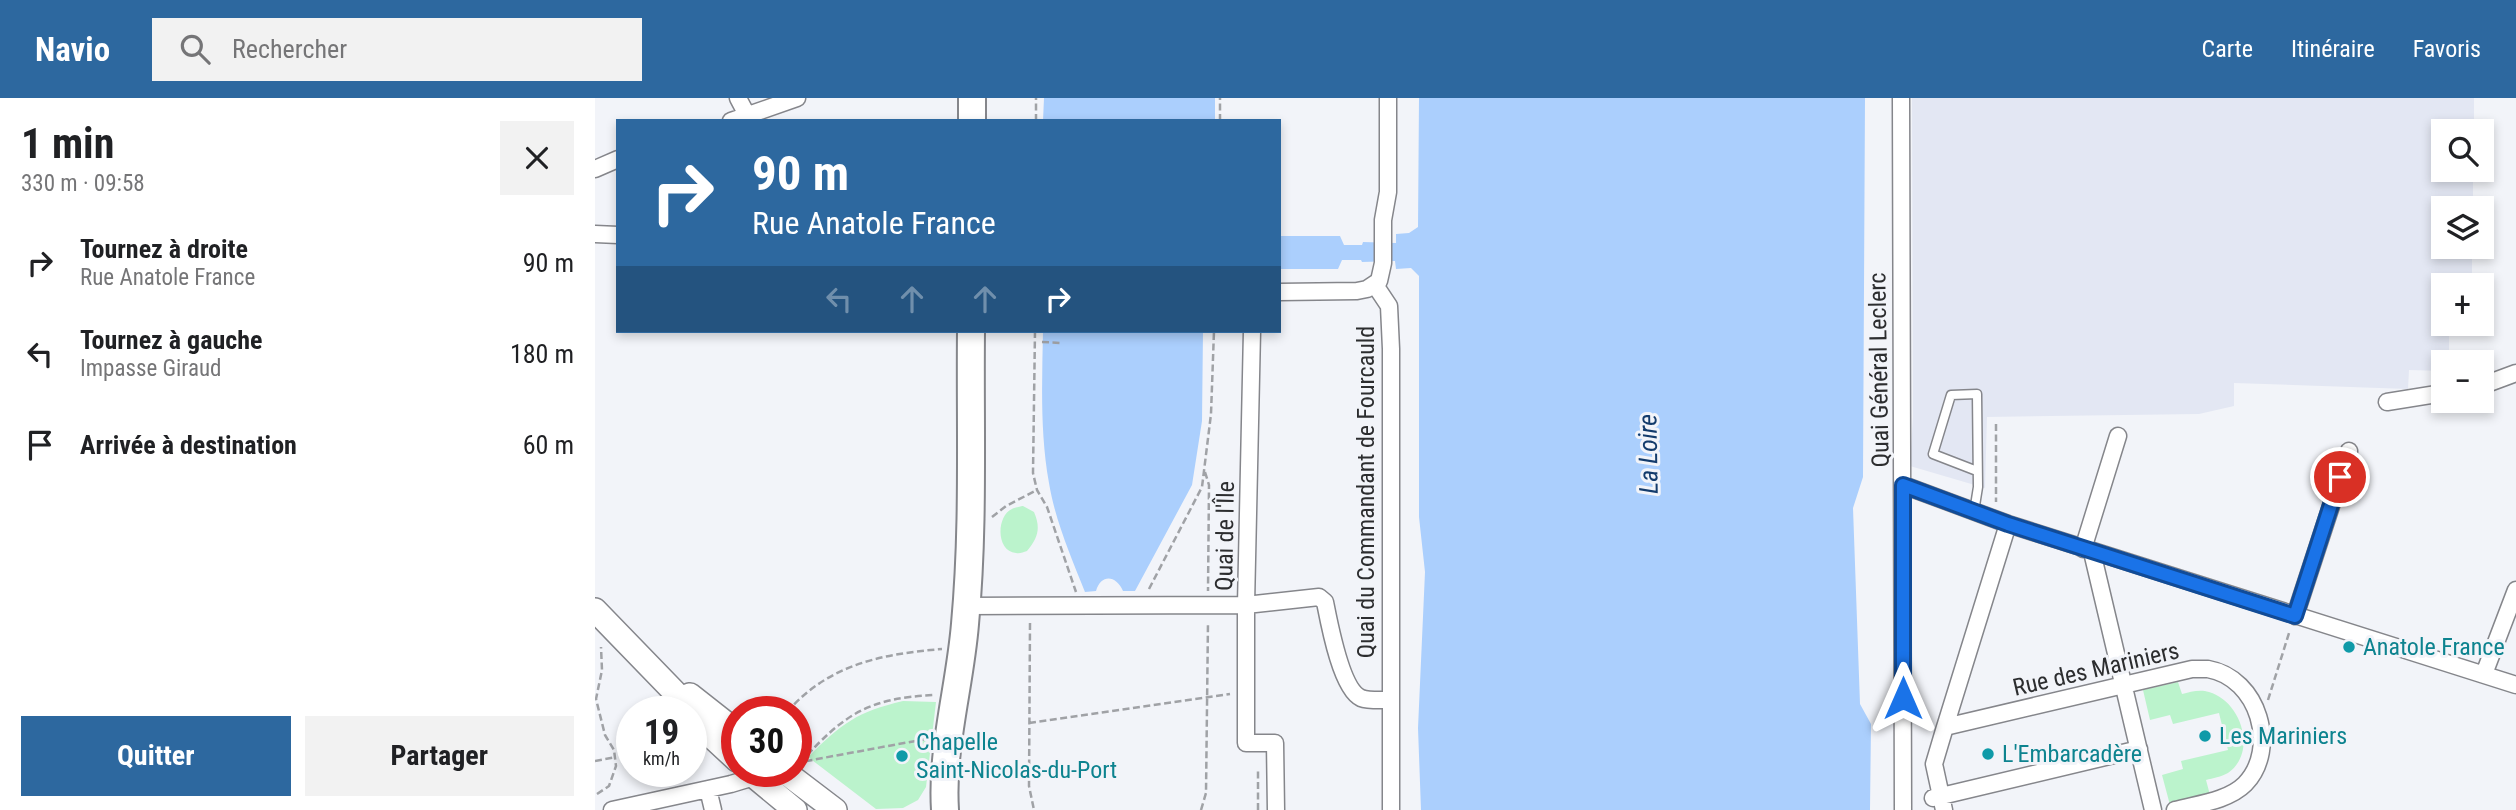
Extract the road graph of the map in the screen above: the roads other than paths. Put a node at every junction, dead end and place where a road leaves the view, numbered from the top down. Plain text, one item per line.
1 (738, 98) edge
2 (797, 98) edge
3 (972, 98) edge
4 (1388, 98) edge
5 (1901, 98) edge
6 (739, 118) edge
7 (972, 119) edge
8 (616, 160) edge
9 (595, 169) edge
10 (595, 234) edge
11 (616, 235) edge
12 (1375, 285) junction
13 (1281, 292) edge
14 (971, 333) edge
15 (1252, 333) edge
16 (2516, 373) edge
17 (2494, 381) edge
18 (2431, 395) edge
19 (2387, 402) dead end
20 (2118, 436) dead end
21 (2349, 451) dead end
22 (1977, 471) junction
23 (1903, 485) junction
24 (1974, 512) junction
25 (2001, 522) junction
26 (2088, 550) junction
27 (2516, 590) edge
28 (1246, 605) junction
29 (967, 606) junction
30 (595, 610) edge
31 (2295, 616) junction
32 (639, 654) junction
33 (953, 659) junction
34 (2484, 674) junction
35 (2125, 685) junction
36 (2516, 685) edge
37 (1389, 700) junction
38 (721, 719) edge
39 (1945, 727) junction
40 (721, 746) edge
41 (2139, 749) junction
42 (721, 785) edge
43 (768, 787) edge
44 (806, 787) edge
45 (708, 789) junction
46 (1939, 801) edge
47 (944, 805) edge
48 (1906, 806) edge
49 (836, 809) edge
50 (612, 810) edge
51 (713, 810) edge
52 (795, 810) edge
53 (1276, 810) edge
54 (1391, 810) edge
55 (2153, 810) edge
56 (2175, 810) edge

1 - 6 street
2 - 6 street
3 - 7 main road
4 - 12 street
5 - 23 street, Quai Général Leclerc
8 - 9 street
10 - 11 street
12 - 13 street
12 - 37 street, Quai du Commandant de Fourcauld
14 - 29 main road
15 - 28 street, Quai de l'Île
16 - 17 street
18 - 19 street
20 - 26 street
21 - 31 street
22 - 22 lane
22 - 24 lane
23 - 24 street
23 - 48 street, Quai Général Leclerc
24 - 25 street
25 - 26 street
25 - 39 street
26 - 31 street
26 - 35 street
27 - 34 street
28 - 29 street
28 - 37 street
28 - 53 street, Quai de l'Île
29 - 33 main road
30 - 32 main road
31 - 34 street
32 - 38 main road
32 - 40 main road
33 - 47 main road
33 - 47 main road
34 - 36 street
35 - 39 street, Rue des Mariniers
35 - 41 street
35 - 56 street, Rue des Mariniers
37 - 54 street, Quai du Commandant de Fourcauld
39 - 46 street
41 - 46 street
41 - 55 street
42 - 45 street
43 - 52 main road
44 - 49 main road
45 - 50 street
45 - 51 street

